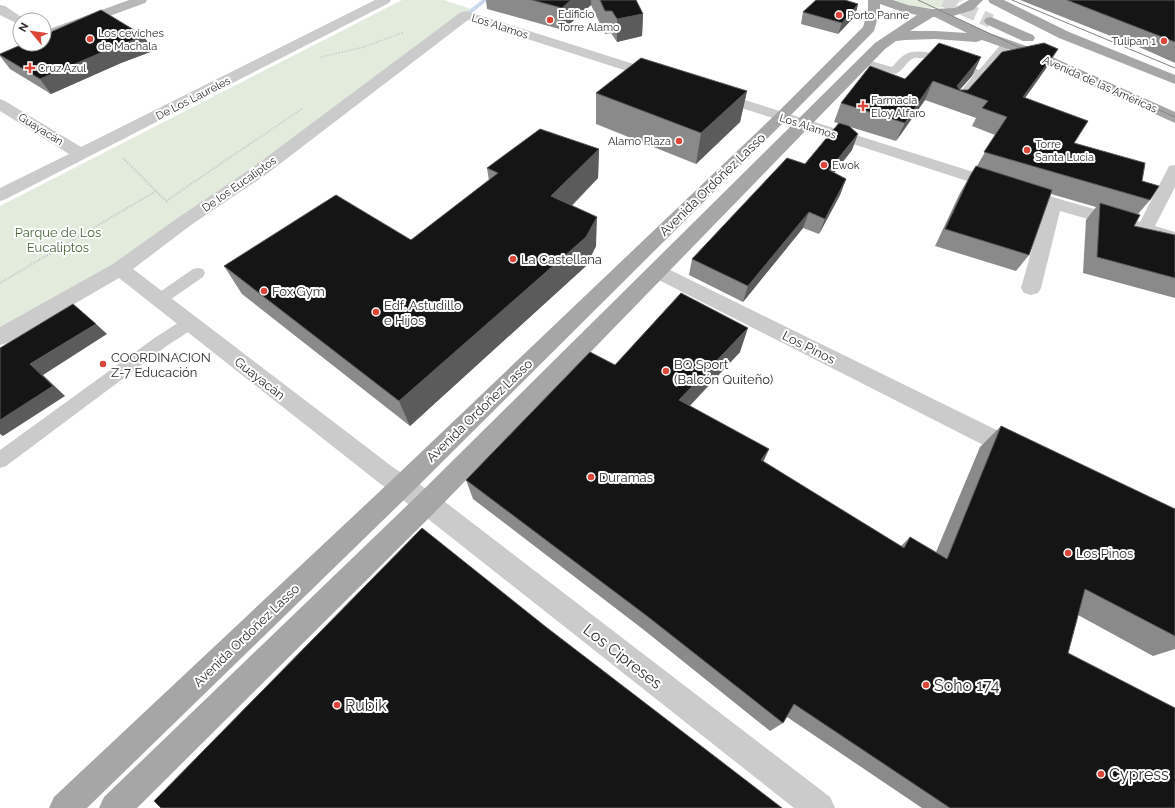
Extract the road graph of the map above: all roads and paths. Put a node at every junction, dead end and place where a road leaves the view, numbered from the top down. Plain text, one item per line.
1 (141, 0) edge
2 (385, 0) edge
3 (874, 0) edge
4 (883, 0) edge
5 (978, 0) edge
6 (994, 0) tunnel mouth
7 (0, 10) edge
8 (934, 13) junction
9 (466, 15) joint
10 (12, 17) edge
11 (1005, 17) tunnel mouth
12 (991, 21) tunnel mouth
13 (52, 32) edge
14 (404, 32) dead end
15 (893, 37) junction
16 (1007, 44) junction
17 (1027, 51) junction
18 (843, 55) junction
19 (316, 58) dead end
20 (864, 62) junction
21 (981, 74) junction
22 (1175, 80) edge
23 (671, 81) edge
24 (702, 91) edge
25 (1175, 91) edge
26 (0, 104) edge
27 (1175, 104) edge
28 (955, 105) edge
29 (303, 108) dead end
30 (781, 117) junction
31 (1175, 118) edge
32 (803, 124) junction
33 (107, 142) junction
34 (81, 154) junction
35 (1175, 170) edge
36 (156, 191) junction
37 (0, 195) edge
38 (166, 201) junction
39 (1053, 203) junction
40 (185, 221) junction
41 (1144, 229) junction
42 (1175, 238) edge
43 (120, 269) junction
44 (658, 271) junction
45 (198, 273) dead end
46 (0, 283) edge
47 (1031, 288) dead end
48 (160, 300) junction
49 (190, 323) junction
50 (0, 337) edge
51 (1033, 459) edge
52 (0, 460) edge
53 (402, 486) junction
54 (427, 503) junction
55 (65, 808) edge
56 (115, 808) edge
57 (819, 808) edge

1 - 13 street
2 - 33 street, De Los Laureles
3 - 18 main road, Avenida Ordoñez Lasso
4 - 8 main road
5 - 8 main road
6 - 22 main road
7 - 10 street
8 - 15 main road, Avenida Ordoñez Lasso
8 - 17 main road, Avenida de las Américas
9 - 23 street, Los Alamos
9 - 40 street, De los Eucaliptos
11 - 25 main road, Avenida de las Américas
12 - 27 main road, Avenida de las Américas
14 - 19 path
15 - 16 main road
15 - 20 main road, Avenida Ordoñez Lasso
16 - 17 main road
16 - 21 lane
17 - 31 main road, Avenida de las Américas
18 - 20 main road
18 - 30 main road, Avenida Ordoñez Lasso
20 - 21 lane
20 - 32 main road, Avenida Ordoñez Lasso
21 - 28 lane
24 - 30 street, Los Alamos
26 - 34 street, Guayacán
29 - 38 path
30 - 32 street, Los Alamos
30 - 53 main road, Avenida Ordoñez Lasso
32 - 39 street, Los Alamos
32 - 44 main road, Avenida Ordoñez Lasso
33 - 34 street, De Los Laureles
33 - 36 path
34 - 37 street, De Los Laureles
35 - 41 street
36 - 38 path
36 - 46 path
38 - 40 path
39 - 41 street, Los Alamos
39 - 47 street
40 - 43 street, De los Eucaliptos
41 - 42 street, Los Alamos
43 - 48 street, Guayacán
43 - 50 street, De los Eucaliptos
44 - 51 street, Los Pinos
44 - 54 main road, Avenida Ordoñez Lasso
45 - 48 lane
48 - 49 street, Guayacán
49 - 52 lane
49 - 53 street, Guayacán
53 - 54 street, Guayacán
53 - 55 main road, Avenida Ordoñez Lasso
54 - 56 main road, Avenida Ordoñez Lasso
54 - 57 street, Los Cipreses

